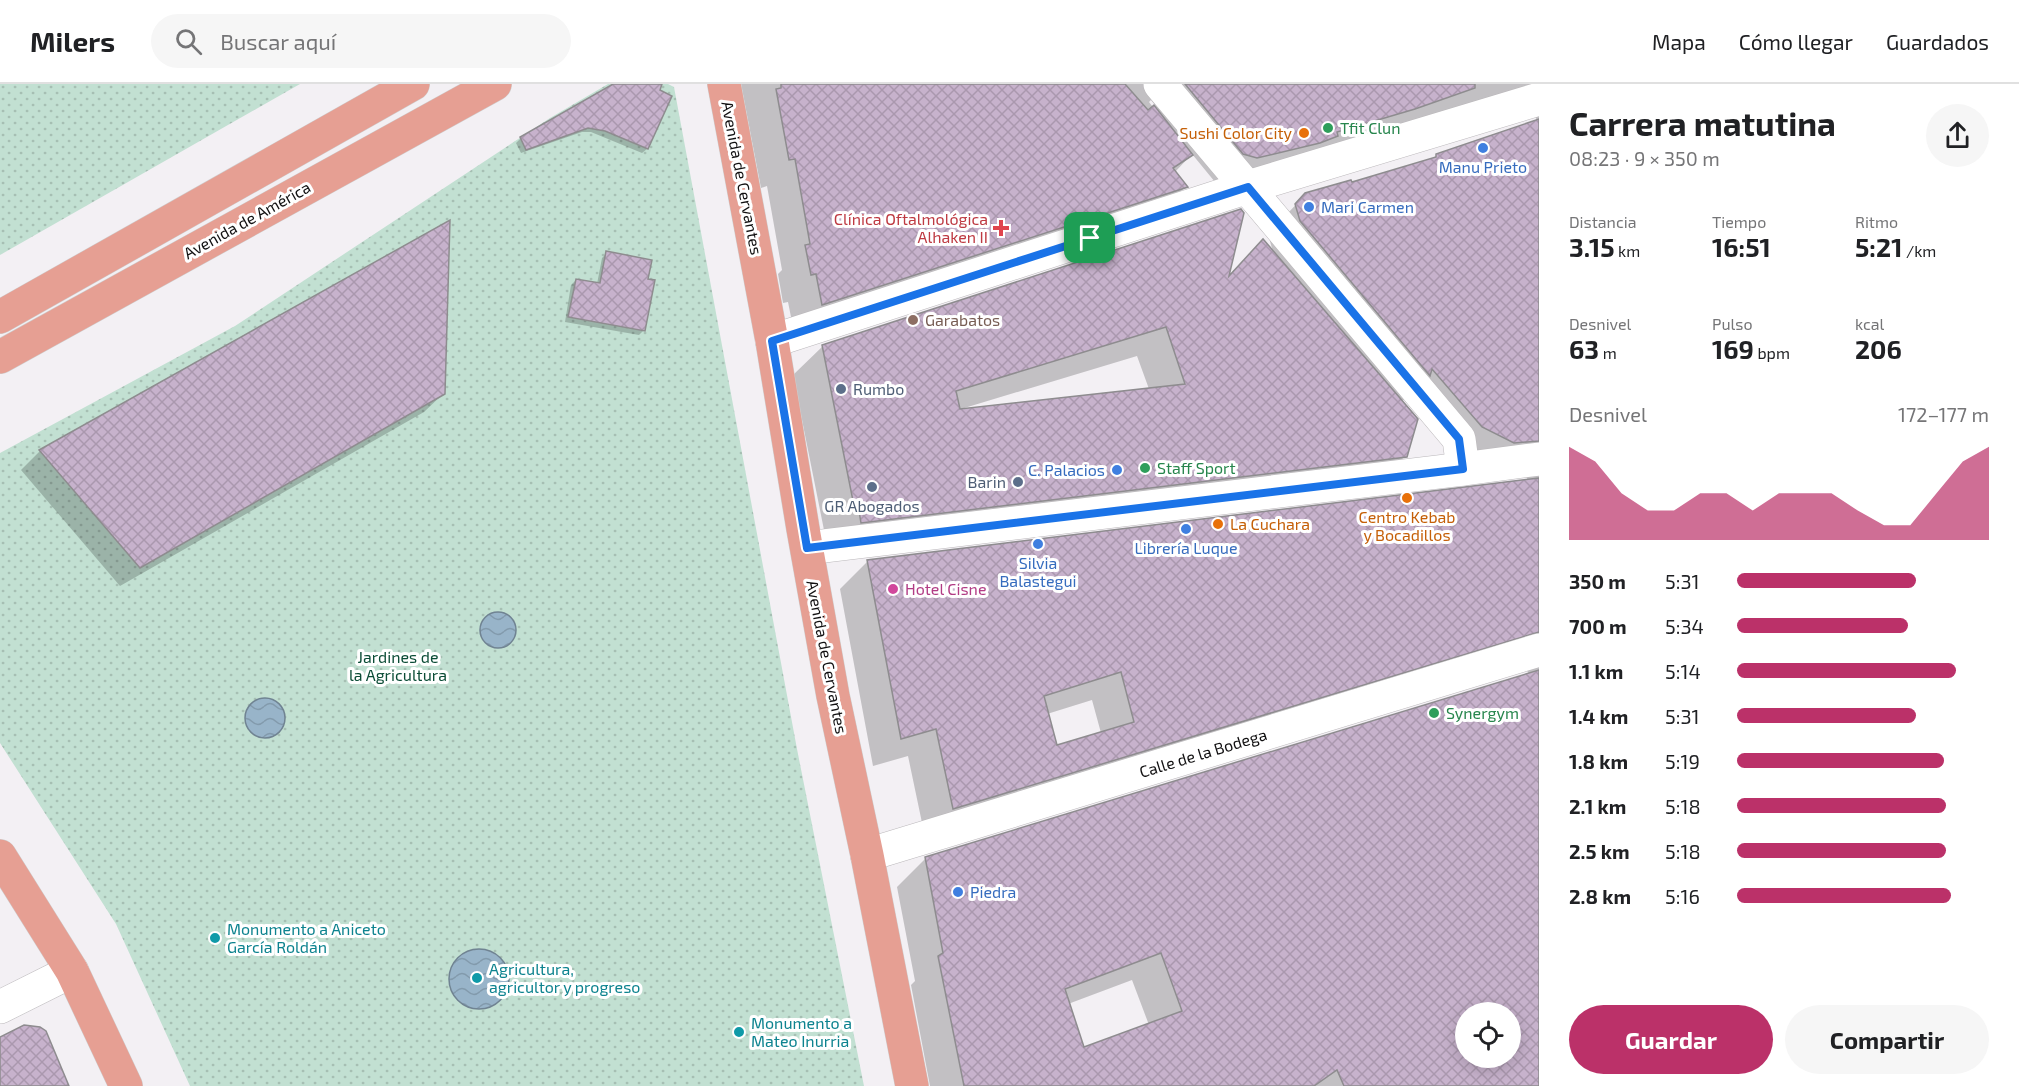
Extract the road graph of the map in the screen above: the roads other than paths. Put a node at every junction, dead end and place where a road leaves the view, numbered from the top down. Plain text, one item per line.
1 (413, 84) edge
2 (495, 84) edge
3 (724, 84) edge
4 (1160, 84) edge
5 (1519, 96) edge
6 (1248, 187) junction
7 (0, 317) edge
8 (772, 341) junction
9 (0, 357) edge
10 (1539, 459) edge
11 (1463, 469) junction
12 (807, 548) junction
13 (1539, 650) edge
14 (867, 855) junction
15 (0, 856) edge
16 (72, 971) junction
17 (0, 1007) edge
18 (126, 1086) edge
19 (912, 1086) edge

1 - 7 main road
2 - 9 main road, Avenida de América
3 - 8 main road, Avenida de Cervantes
4 - 6 street
5 - 6 street
6 - 8 street
6 - 11 street
8 - 12 main road, Avenida de Cervantes
10 - 11 street
11 - 12 street
12 - 14 main road, Avenida de Cervantes
13 - 14 street, Calle de la Bodega
14 - 19 main road, Avenida de Cervantes
15 - 16 main road
16 - 17 street
16 - 18 main road

